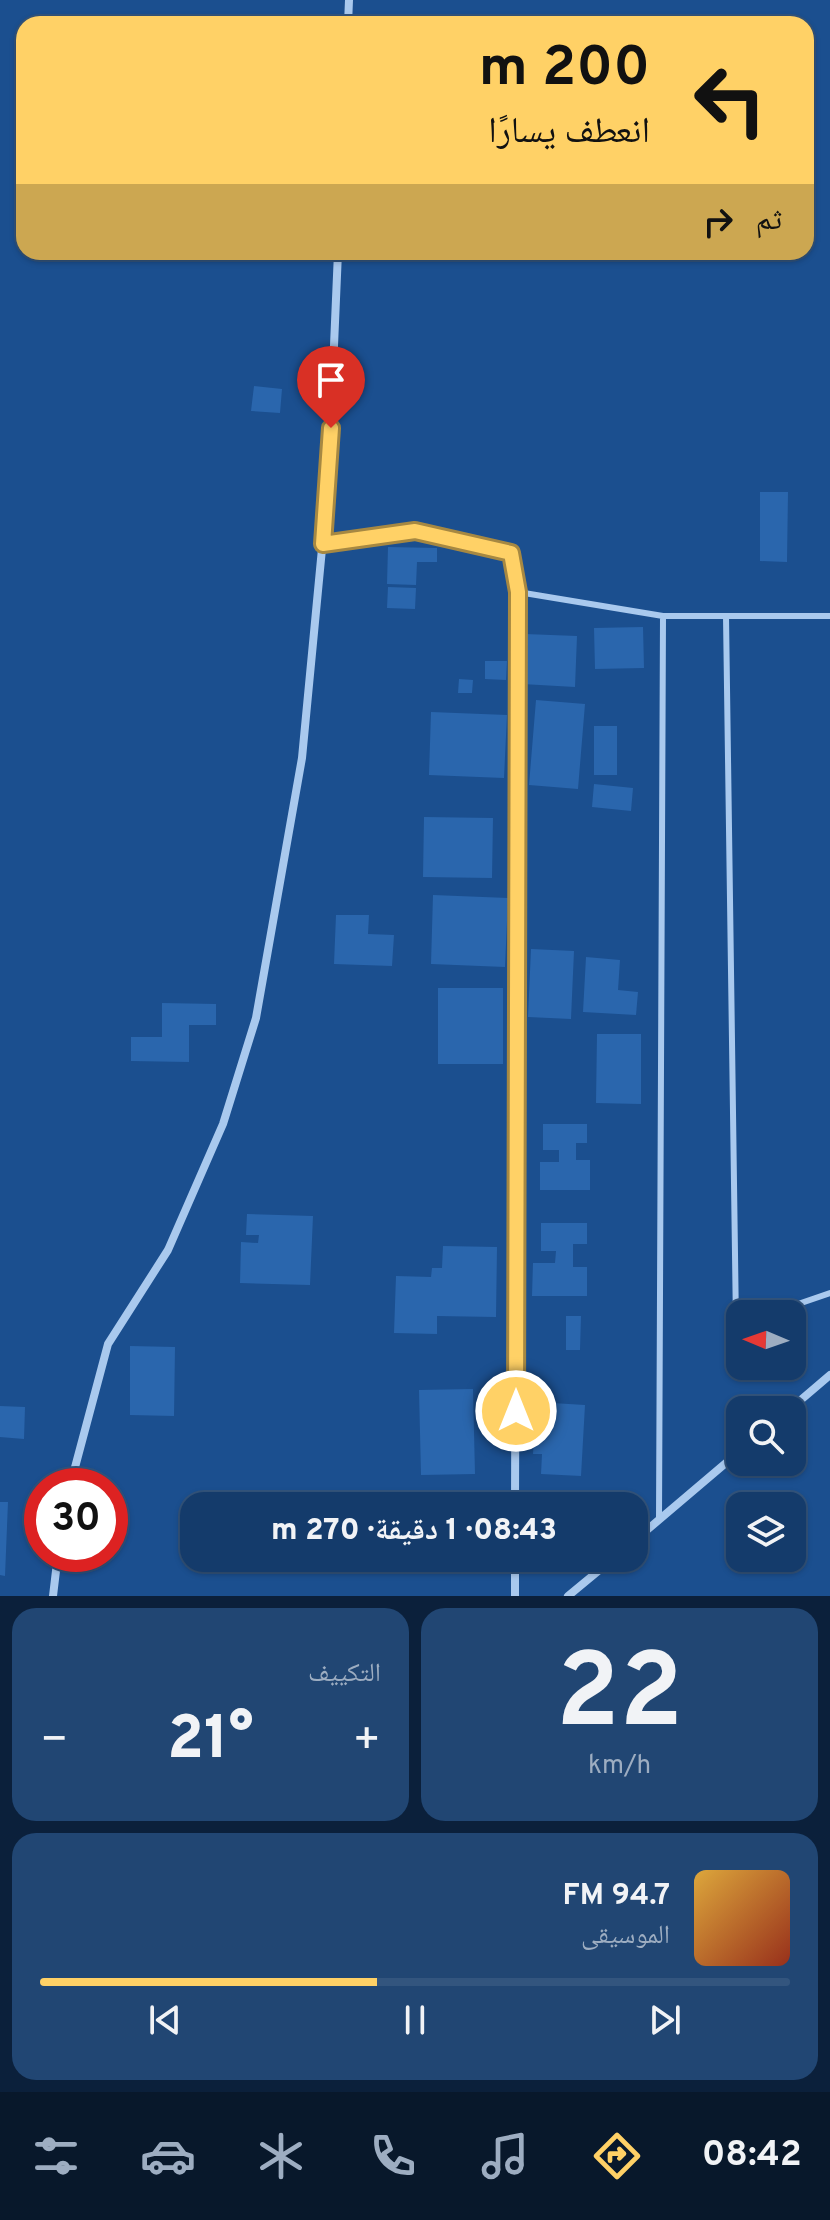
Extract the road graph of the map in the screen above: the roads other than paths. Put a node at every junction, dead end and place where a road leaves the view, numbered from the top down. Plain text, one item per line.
1 (338, 260) edge
2 (323, 544) junction
3 (518, 592) junction
4 (663, 616) junction
5 (726, 616) junction
6 (830, 616) edge
7 (830, 1293) edge
8 (736, 1300) edge
9 (806, 1301) edge
10 (830, 1375) edge
11 (805, 1396) edge
12 (726, 1463) edge
13 (75, 1468) edge
14 (515, 1492) edge
15 (659, 1519) junction
16 (648, 1529) edge
17 (56, 1572) edge
18 (515, 1572) edge
19 (597, 1572) edge
20 (53, 1596) edge
21 (515, 1596) edge
22 (568, 1596) edge

1 - 2 street
2 - 3 street
2 - 13 street
3 - 4 lane
3 - 14 street
4 - 5 lane
4 - 15 lane
5 - 6 lane
5 - 8 lane
7 - 9 lane
10 - 11 street
12 - 15 street
15 - 16 street
17 - 20 street
18 - 21 street
19 - 22 street

